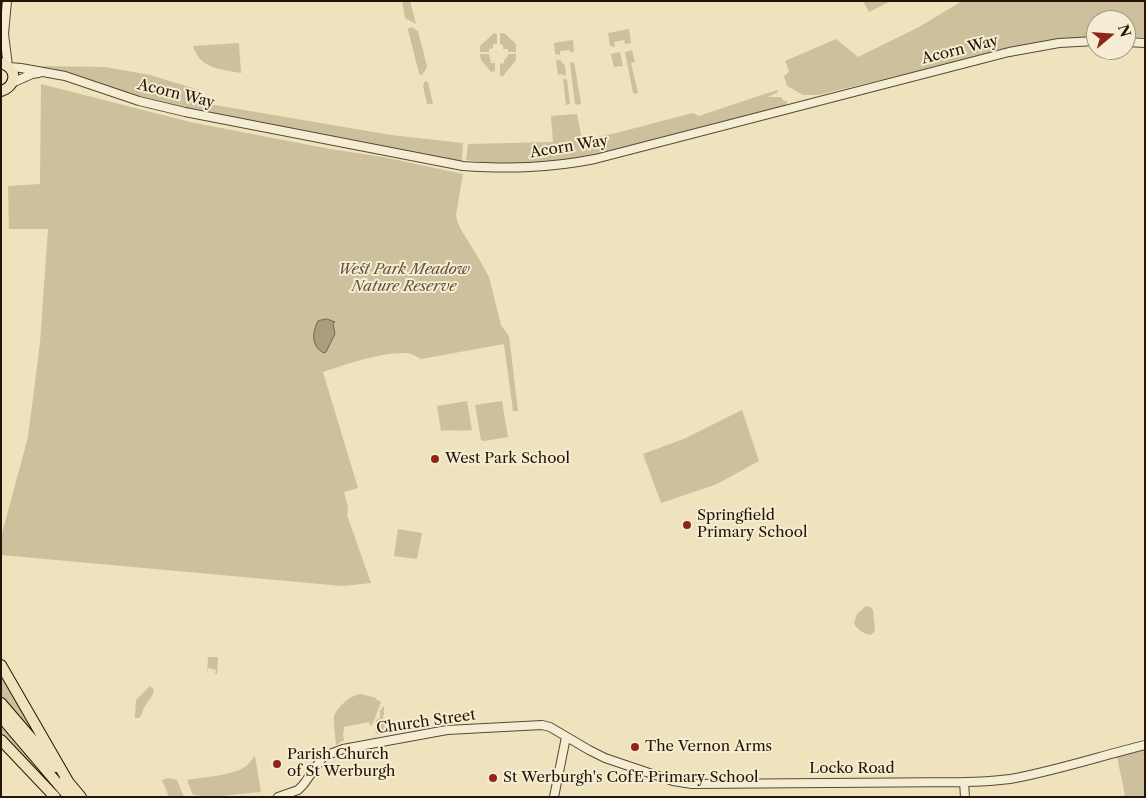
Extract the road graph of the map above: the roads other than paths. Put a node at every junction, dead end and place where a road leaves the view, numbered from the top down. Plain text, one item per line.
1 (7, 1) edge
2 (3, 38) edge
3 (1086, 42) edge
4 (6, 66) edge
5 (43, 72) junction
6 (12, 83) junction
7 (1, 91) edge
8 (1, 665) edge
9 (1, 703) edge
10 (1, 717) edge
11 (566, 736) junction
12 (1, 740) edge
13 (1145, 745) edge
14 (964, 782) junction
15 (69, 783) junction
16 (55, 797) edge
17 (69, 797) edge
18 (81, 797) edge
19 (278, 797) edge
20 (554, 797) edge
21 (965, 797) edge

1 - 2 street
2 - 4 street
3 - 5 street, Acorn Way
4 - 5 street, Acorn Way
4 - 6 main road
5 - 6 street, Acorn Way
6 - 7 main road
8 - 15 main road
9 - 15 main road
10 - 17 main road
11 - 14 street, Locko Road
11 - 19 street, Church Street
11 - 20 street
12 - 16 main road
13 - 14 street, Locko Road
14 - 21 street
15 - 18 main road

